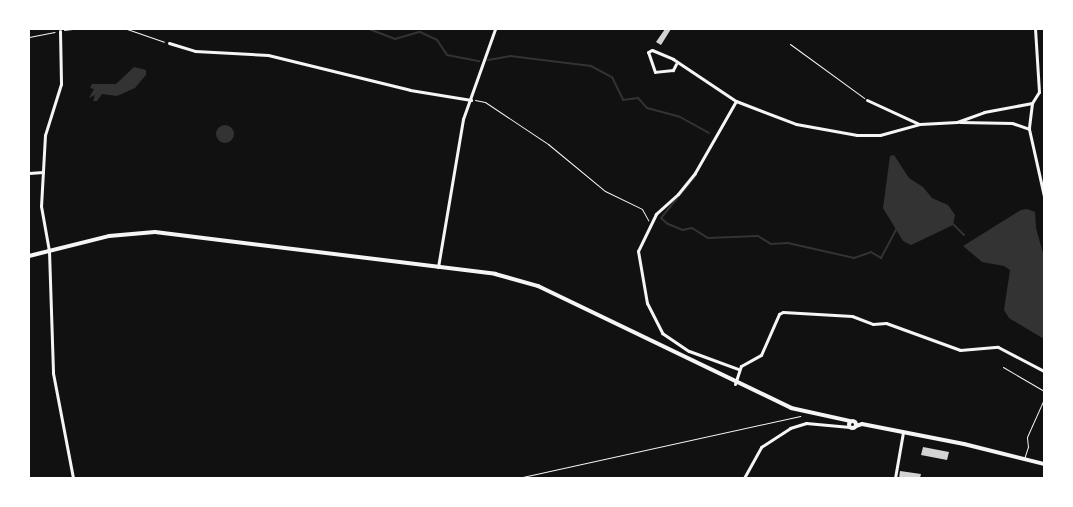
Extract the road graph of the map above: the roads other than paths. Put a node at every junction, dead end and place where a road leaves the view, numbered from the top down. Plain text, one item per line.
1 (495, 29) edge
2 (1035, 29) edge
3 (60, 31) road end
4 (169, 43) road end
5 (676, 64) junction
6 (470, 100) junction
7 (867, 100) road end
8 (736, 101) junction
9 (1032, 103) junction
10 (957, 122) junction
11 (920, 124) junction
12 (1029, 129) junction
13 (43, 172) junction
14 (29, 173) edge
15 (1044, 232) edge
16 (49, 251) junction
17 (29, 256) edge
18 (438, 267) junction
19 (1003, 367) dead end
20 (738, 369) junction
21 (1044, 371) edge
22 (735, 384) junction
23 (1044, 391) edge
24 (1044, 399) edge
25 (850, 421) junction
26 (856, 426) junction
27 (850, 427) junction
28 (903, 432) junction
29 (1024, 459) junction
30 (1044, 464) edge
31 (73, 478) edge
32 (744, 478) edge
33 (895, 478) edge

1 - 6 street
2 - 9 street
3 - 13 street
4 - 6 street
5 - 5 street
5 - 8 street
6 - 18 street
7 - 11 street
8 - 11 street
8 - 20 street
9 - 10 street
9 - 12 street
10 - 11 street
10 - 12 street
12 - 15 street
13 - 14 street
13 - 16 street
16 - 17 street
16 - 18 street
16 - 31 street
18 - 22 street
19 - 23 lane
20 - 21 street
20 - 22 street
22 - 25 street
24 - 29 lane
25 - 26 street
25 - 27 street
26 - 27 street
26 - 28 street
27 - 32 street
28 - 29 street
28 - 33 street
29 - 30 street

